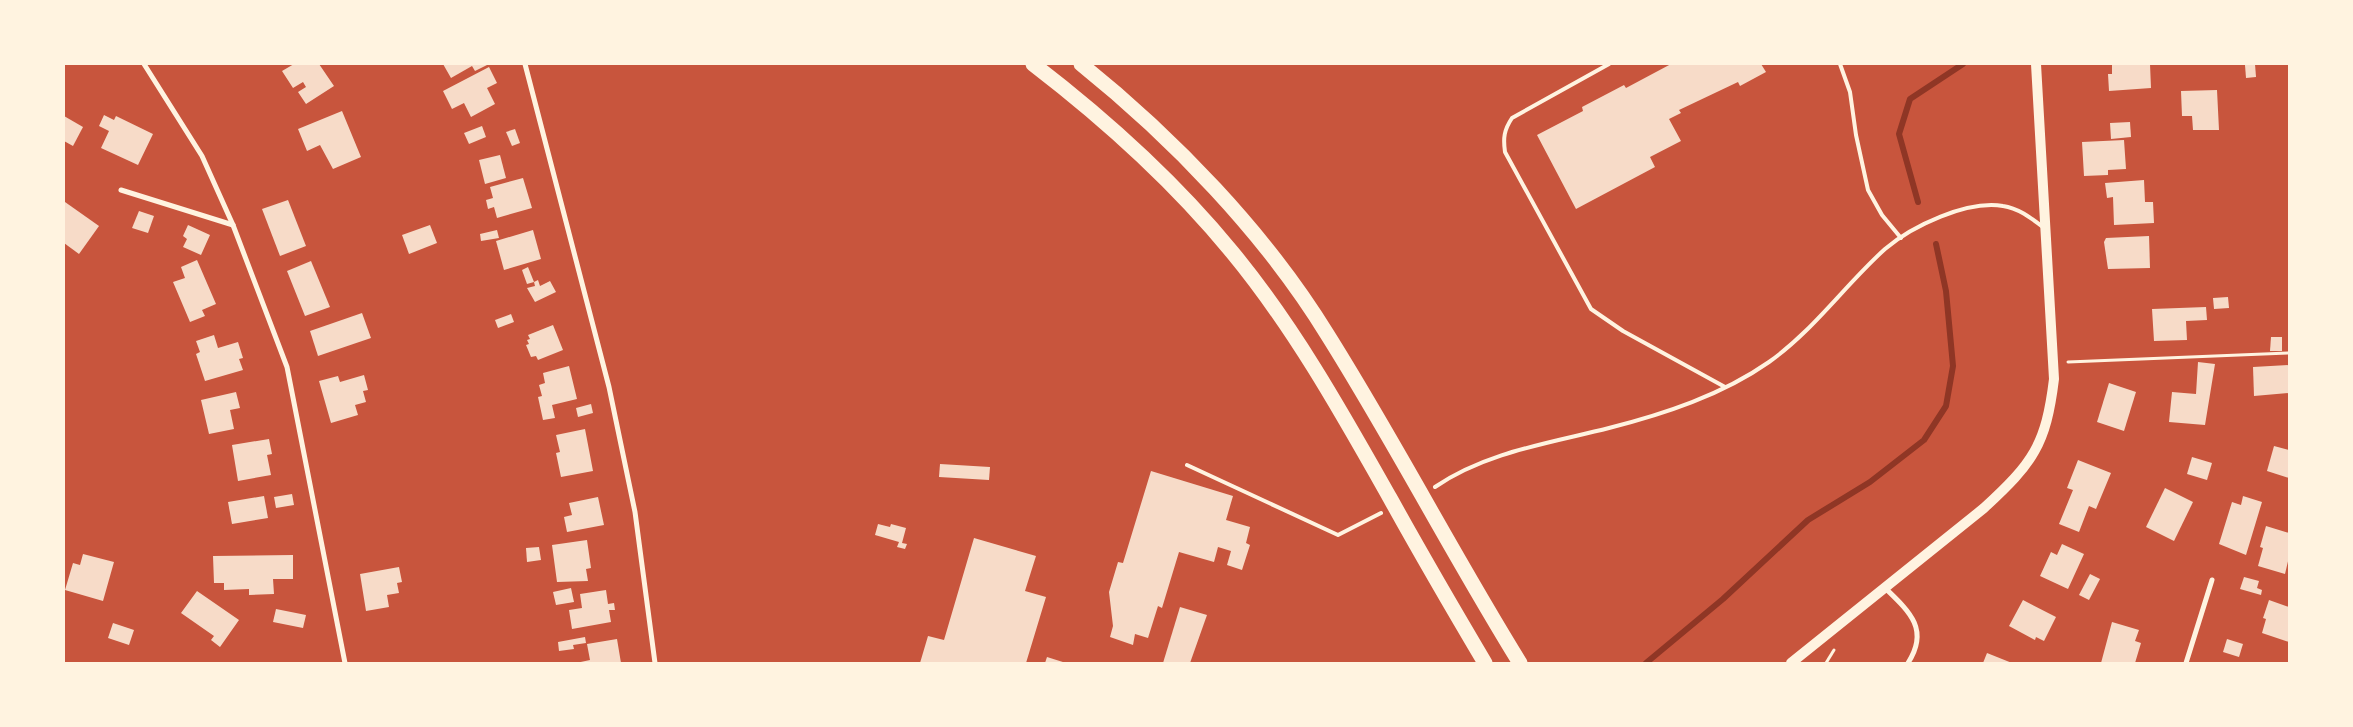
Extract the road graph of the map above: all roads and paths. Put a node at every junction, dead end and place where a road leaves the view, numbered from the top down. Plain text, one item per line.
1 (144, 64) edge
2 (525, 64) edge
3 (1033, 64) edge
4 (1081, 64) edge
5 (1609, 64) edge
6 (1840, 64) edge
7 (2036, 64) edge
8 (122, 190) dead end
9 (233, 226) junction
10 (2045, 228) junction
11 (1901, 238) junction
12 (2289, 353) edge
13 (2053, 362) junction
14 (1725, 387) junction
15 (1187, 465) dead end
16 (1435, 487) dead end
17 (1381, 513) dead end
18 (2212, 580) dead end
19 (1884, 587) junction
20 (345, 663) edge
21 (655, 663) edge
22 (1485, 663) edge
23 (1520, 663) edge
24 (1791, 663) edge
25 (1908, 663) edge
26 (2186, 663) edge

1 - 9 street
2 - 21 street
3 - 22 highway
4 - 23 highway
5 - 14 lane
6 - 11 lane
7 - 10 main road
8 - 9 street
9 - 20 street
10 - 11 lane
10 - 13 main road
11 - 14 lane
12 - 13 path
13 - 19 main road
14 - 16 lane
15 - 17 lane
18 - 26 street
19 - 24 main road
19 - 25 street

